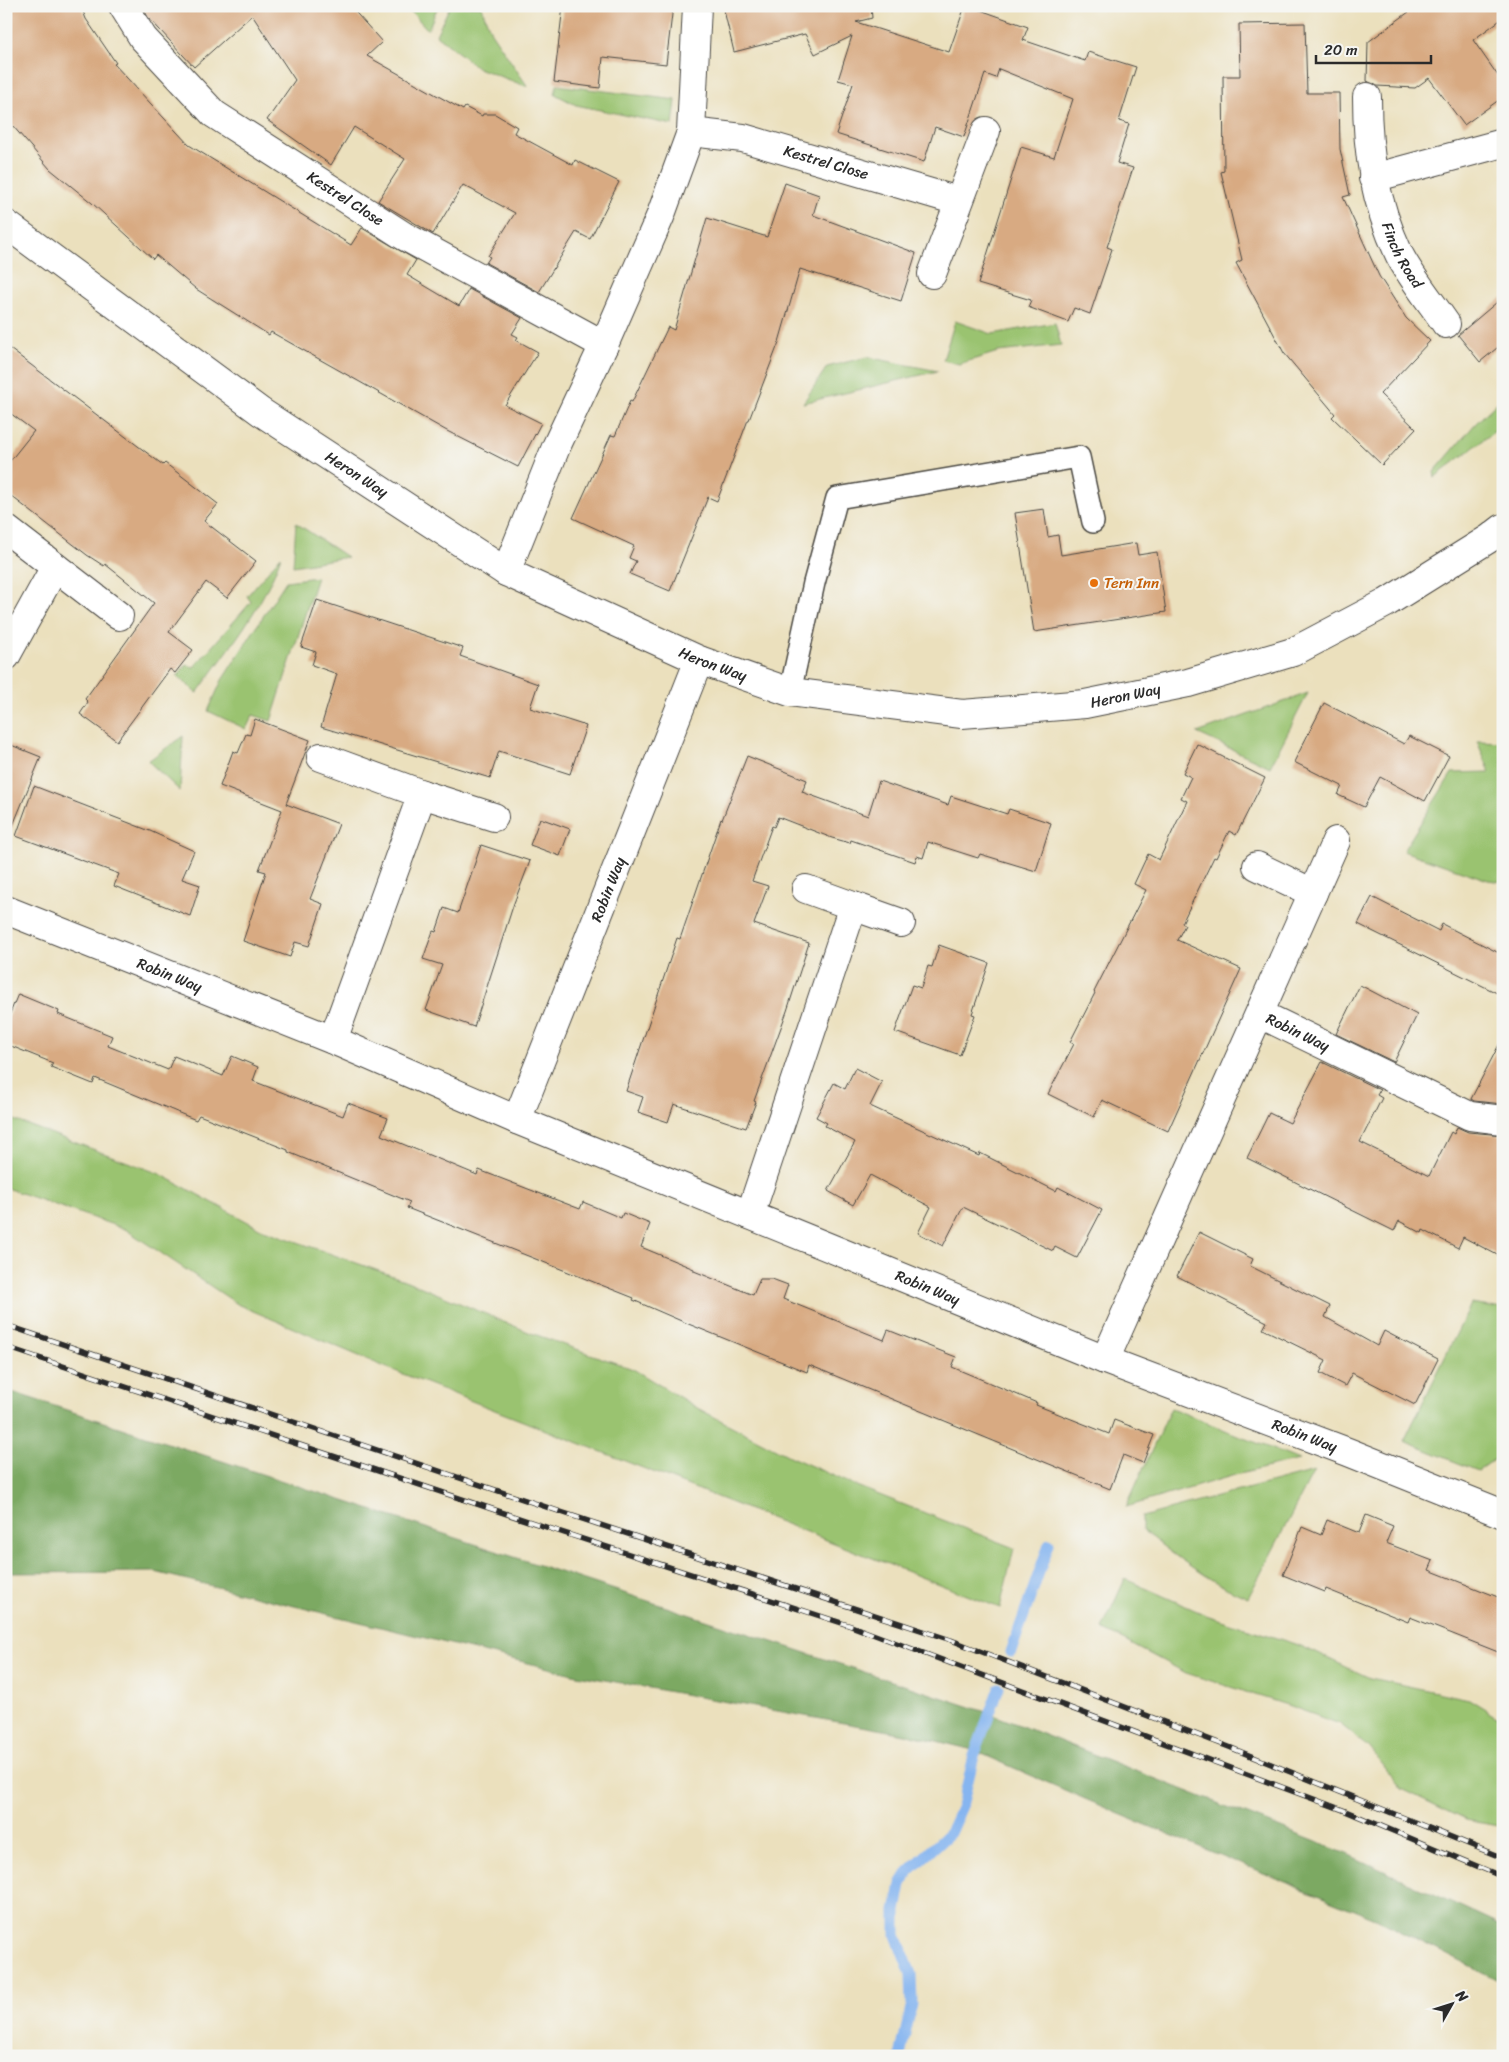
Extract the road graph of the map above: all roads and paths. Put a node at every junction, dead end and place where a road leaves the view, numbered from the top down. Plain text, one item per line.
1 (122, 6) edge
2 (697, 6) edge
3 (1368, 98) dead end
4 (986, 131) dead end
5 (691, 132) junction
6 (1503, 144) edge
7 (1373, 178) junction
8 (958, 201) junction
9 (6, 224) edge
10 (932, 274) dead end
11 (1446, 324) dead end
12 (604, 345) junction
13 (1093, 522) dead end
14 (6, 529) edge
15 (1496, 533) edge
16 (56, 567) junction
17 (506, 572) junction
18 (119, 616) dead end
19 (6, 656) edge
20 (699, 660) junction
21 (790, 692) junction
22 (321, 757) dead end
23 (422, 794) junction
24 (494, 817) dead end
25 (1336, 841) dead end
26 (1258, 866) dead end
27 (806, 888) dead end
28 (1313, 893) junction
29 (854, 906) junction
30 (6, 910) edge
31 (901, 923) dead end
32 (1260, 1014) junction
33 (333, 1040) junction
34 (517, 1120) junction
35 (1503, 1120) edge
36 (750, 1215) junction
37 (1105, 1360) junction
38 (1503, 1514) edge

1 - 12 street, Kestrel Close
2 - 5 street
3 - 7 street, Finch Road
4 - 8 street
5 - 8 street, Kestrel Close
5 - 12 street
6 - 7 street
7 - 11 street, Finch Road
8 - 10 street
9 - 17 street, Heron Way
12 - 17 street
13 - 21 lane
14 - 16 street
15 - 21 street, Heron Way
16 - 18 street
16 - 19 street
17 - 20 street, Heron Way
20 - 21 street, Heron Way
20 - 34 street, Robin Way
22 - 23 street
23 - 24 street
23 - 33 street
25 - 28 street, Robin Way
26 - 28 street
27 - 29 street
28 - 32 street, Robin Way
29 - 31 street
29 - 36 street
30 - 33 street, Robin Way
32 - 35 street, Robin Way
32 - 37 street, Robin Way
33 - 34 street, Robin Way
34 - 36 street, Robin Way
36 - 37 street, Robin Way
37 - 38 street, Robin Way

